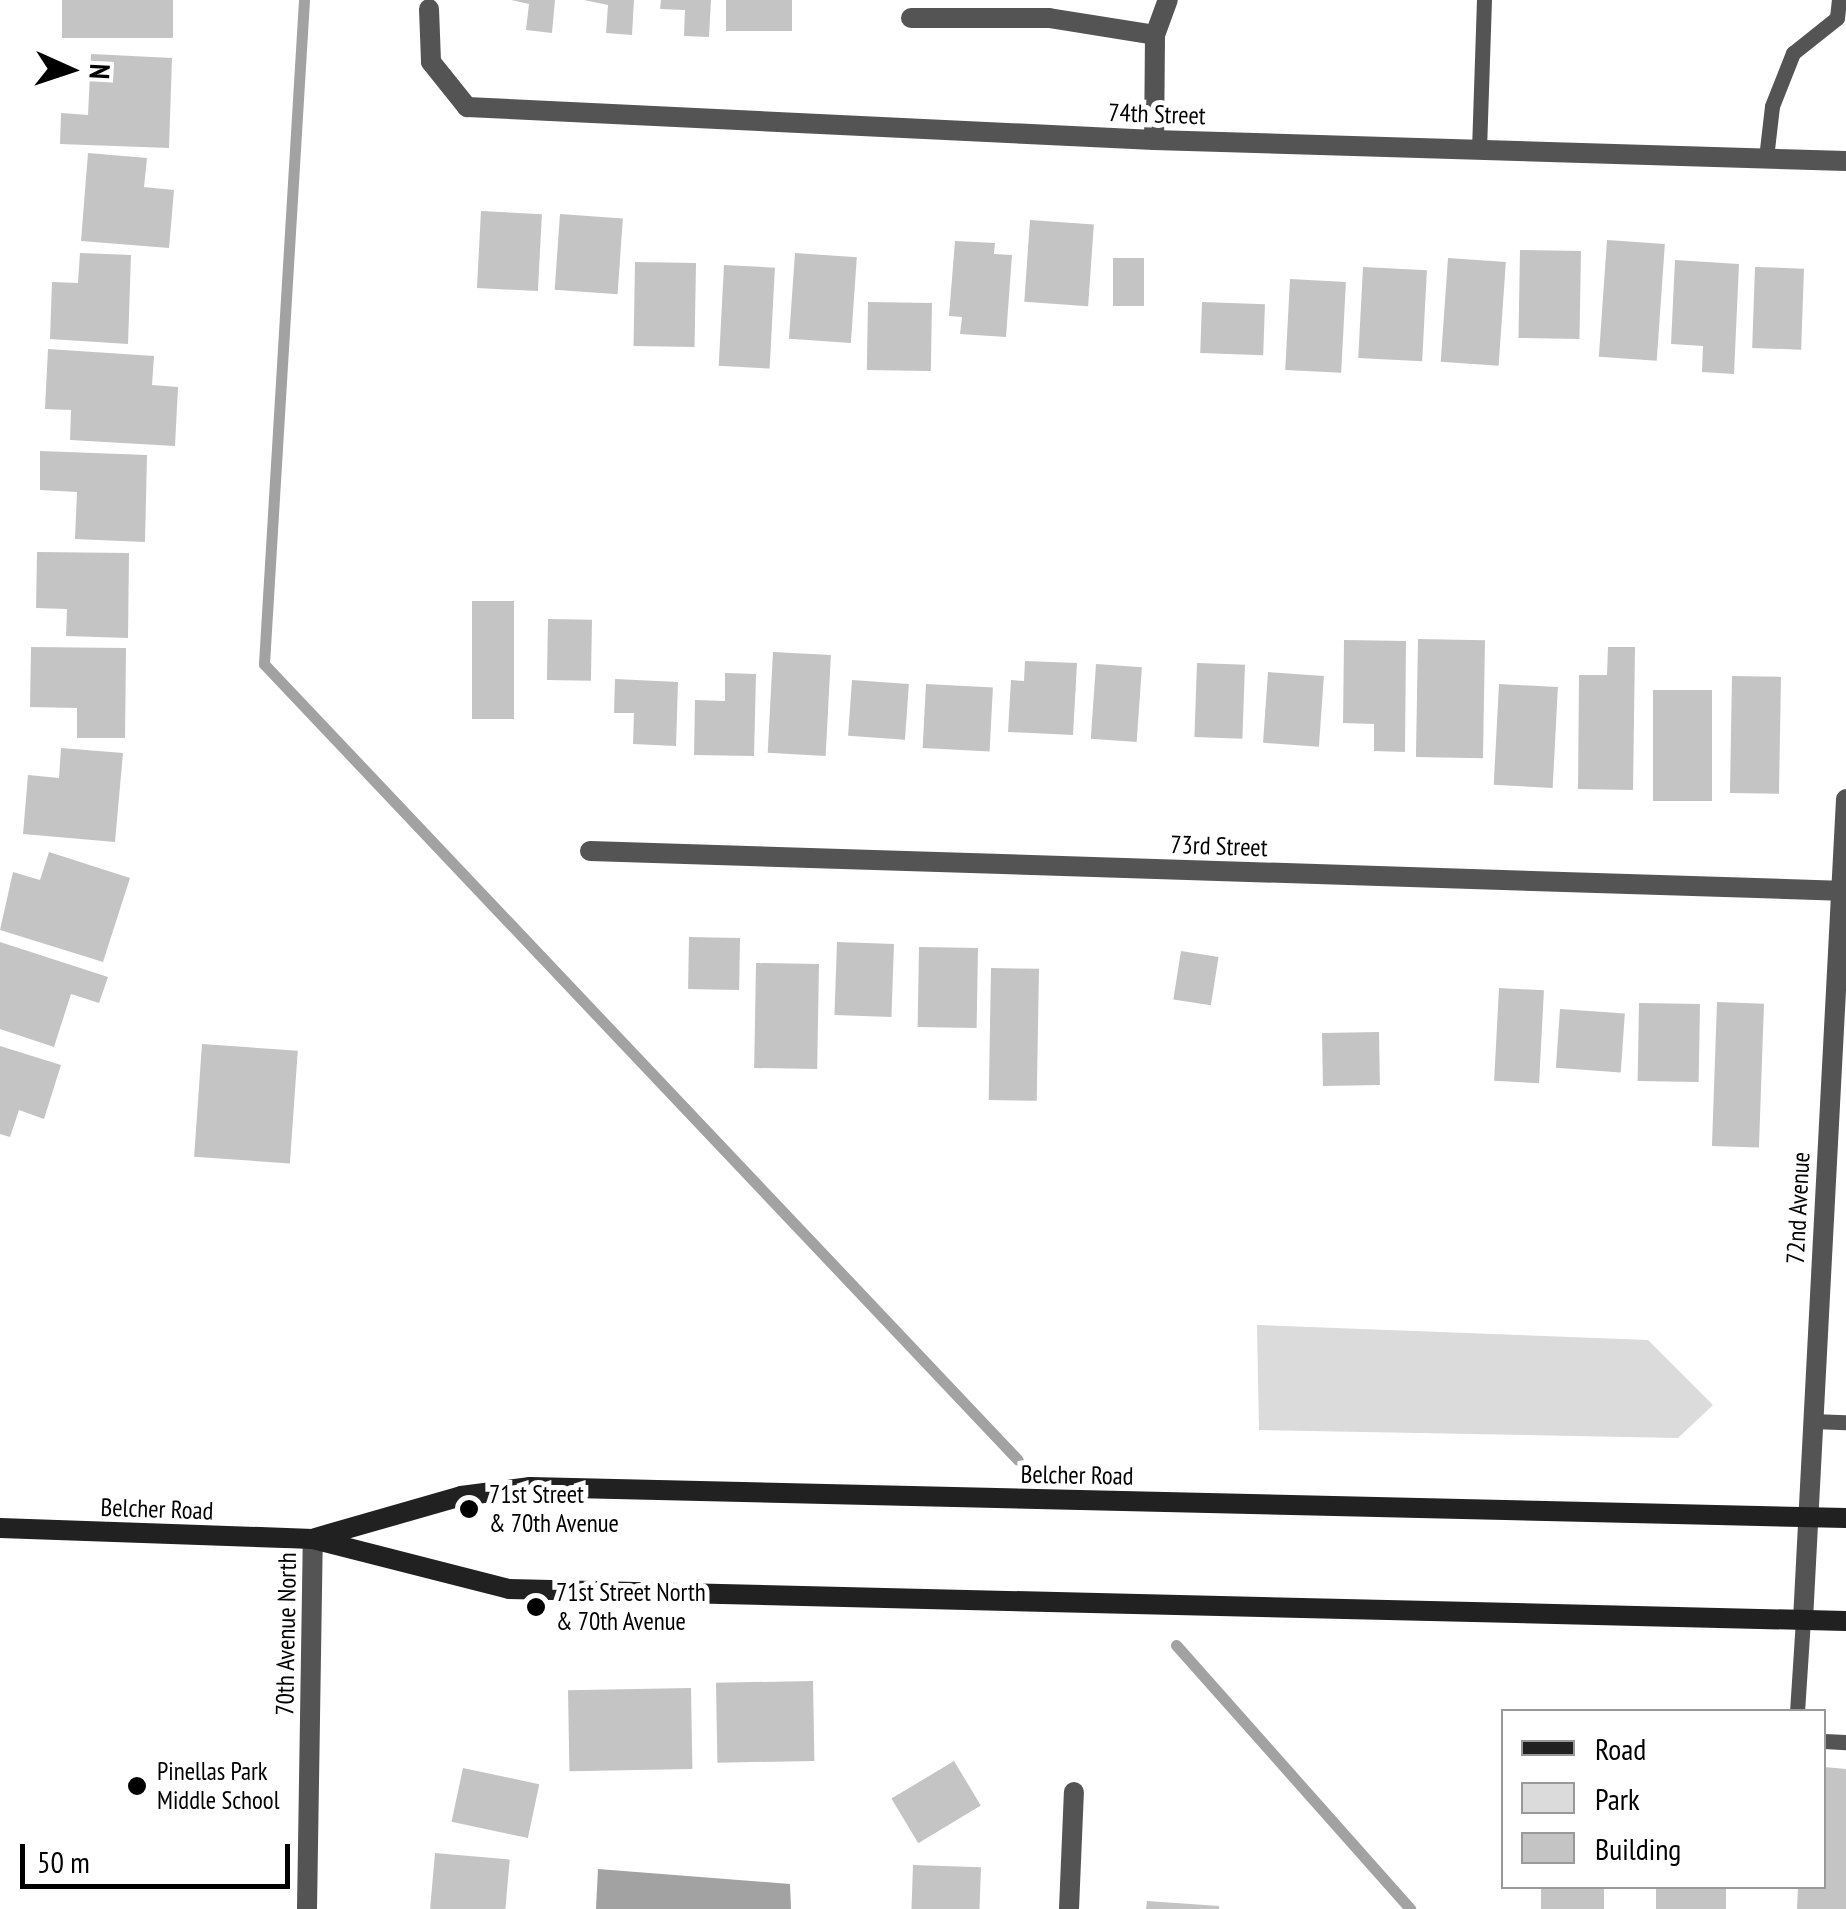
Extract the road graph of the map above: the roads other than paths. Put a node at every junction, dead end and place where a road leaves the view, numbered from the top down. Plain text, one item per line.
1 (1168, 0) edge
2 (1484, 0) edge
3 (1838, 0) edge
4 (428, 9) dead end
5 (911, 18) dead end
6 (1155, 36) junction
7 (1154, 140) junction
8 (1479, 150) junction
9 (1766, 158) junction
10 (1846, 161) edge
11 (1846, 799) edge
12 (590, 851) dead end
13 (1843, 890) edge
14 (1837, 1135) edge
15 (1812, 1421) junction
16 (1846, 1422) edge
17 (1806, 1517) junction
18 (1846, 1518) edge
19 (0, 1528) edge
20 (313, 1539) junction
21 (1803, 1620) junction
22 (1846, 1621) edge
23 (1797, 1709) edge
24 (1074, 1792) dead end
25 (307, 1909) edge
26 (1069, 1909) edge

1 - 6 street
2 - 8 lane
3 - 9 lane
4 - 7 street, 74th Street
5 - 6 street
6 - 7 street
7 - 8 street, 74th Street
8 - 9 street, 74th Street
9 - 10 street, 74th Street
11 - 13 street, 72nd Avenue
12 - 13 street, 73rd Street
13 - 14 street, 72nd Avenue
14 - 15 street, 72nd Avenue
15 - 16 lane
15 - 17 street, 72nd Avenue
17 - 18 main road, Belcher Road
17 - 20 main road, Belcher Road
17 - 21 street, 72nd Avenue
19 - 20 main road, Belcher Road
20 - 21 main road, Belcher Road
20 - 25 street, 70th Avenue North
21 - 22 main road, Belcher Road
21 - 23 lane
24 - 26 street

